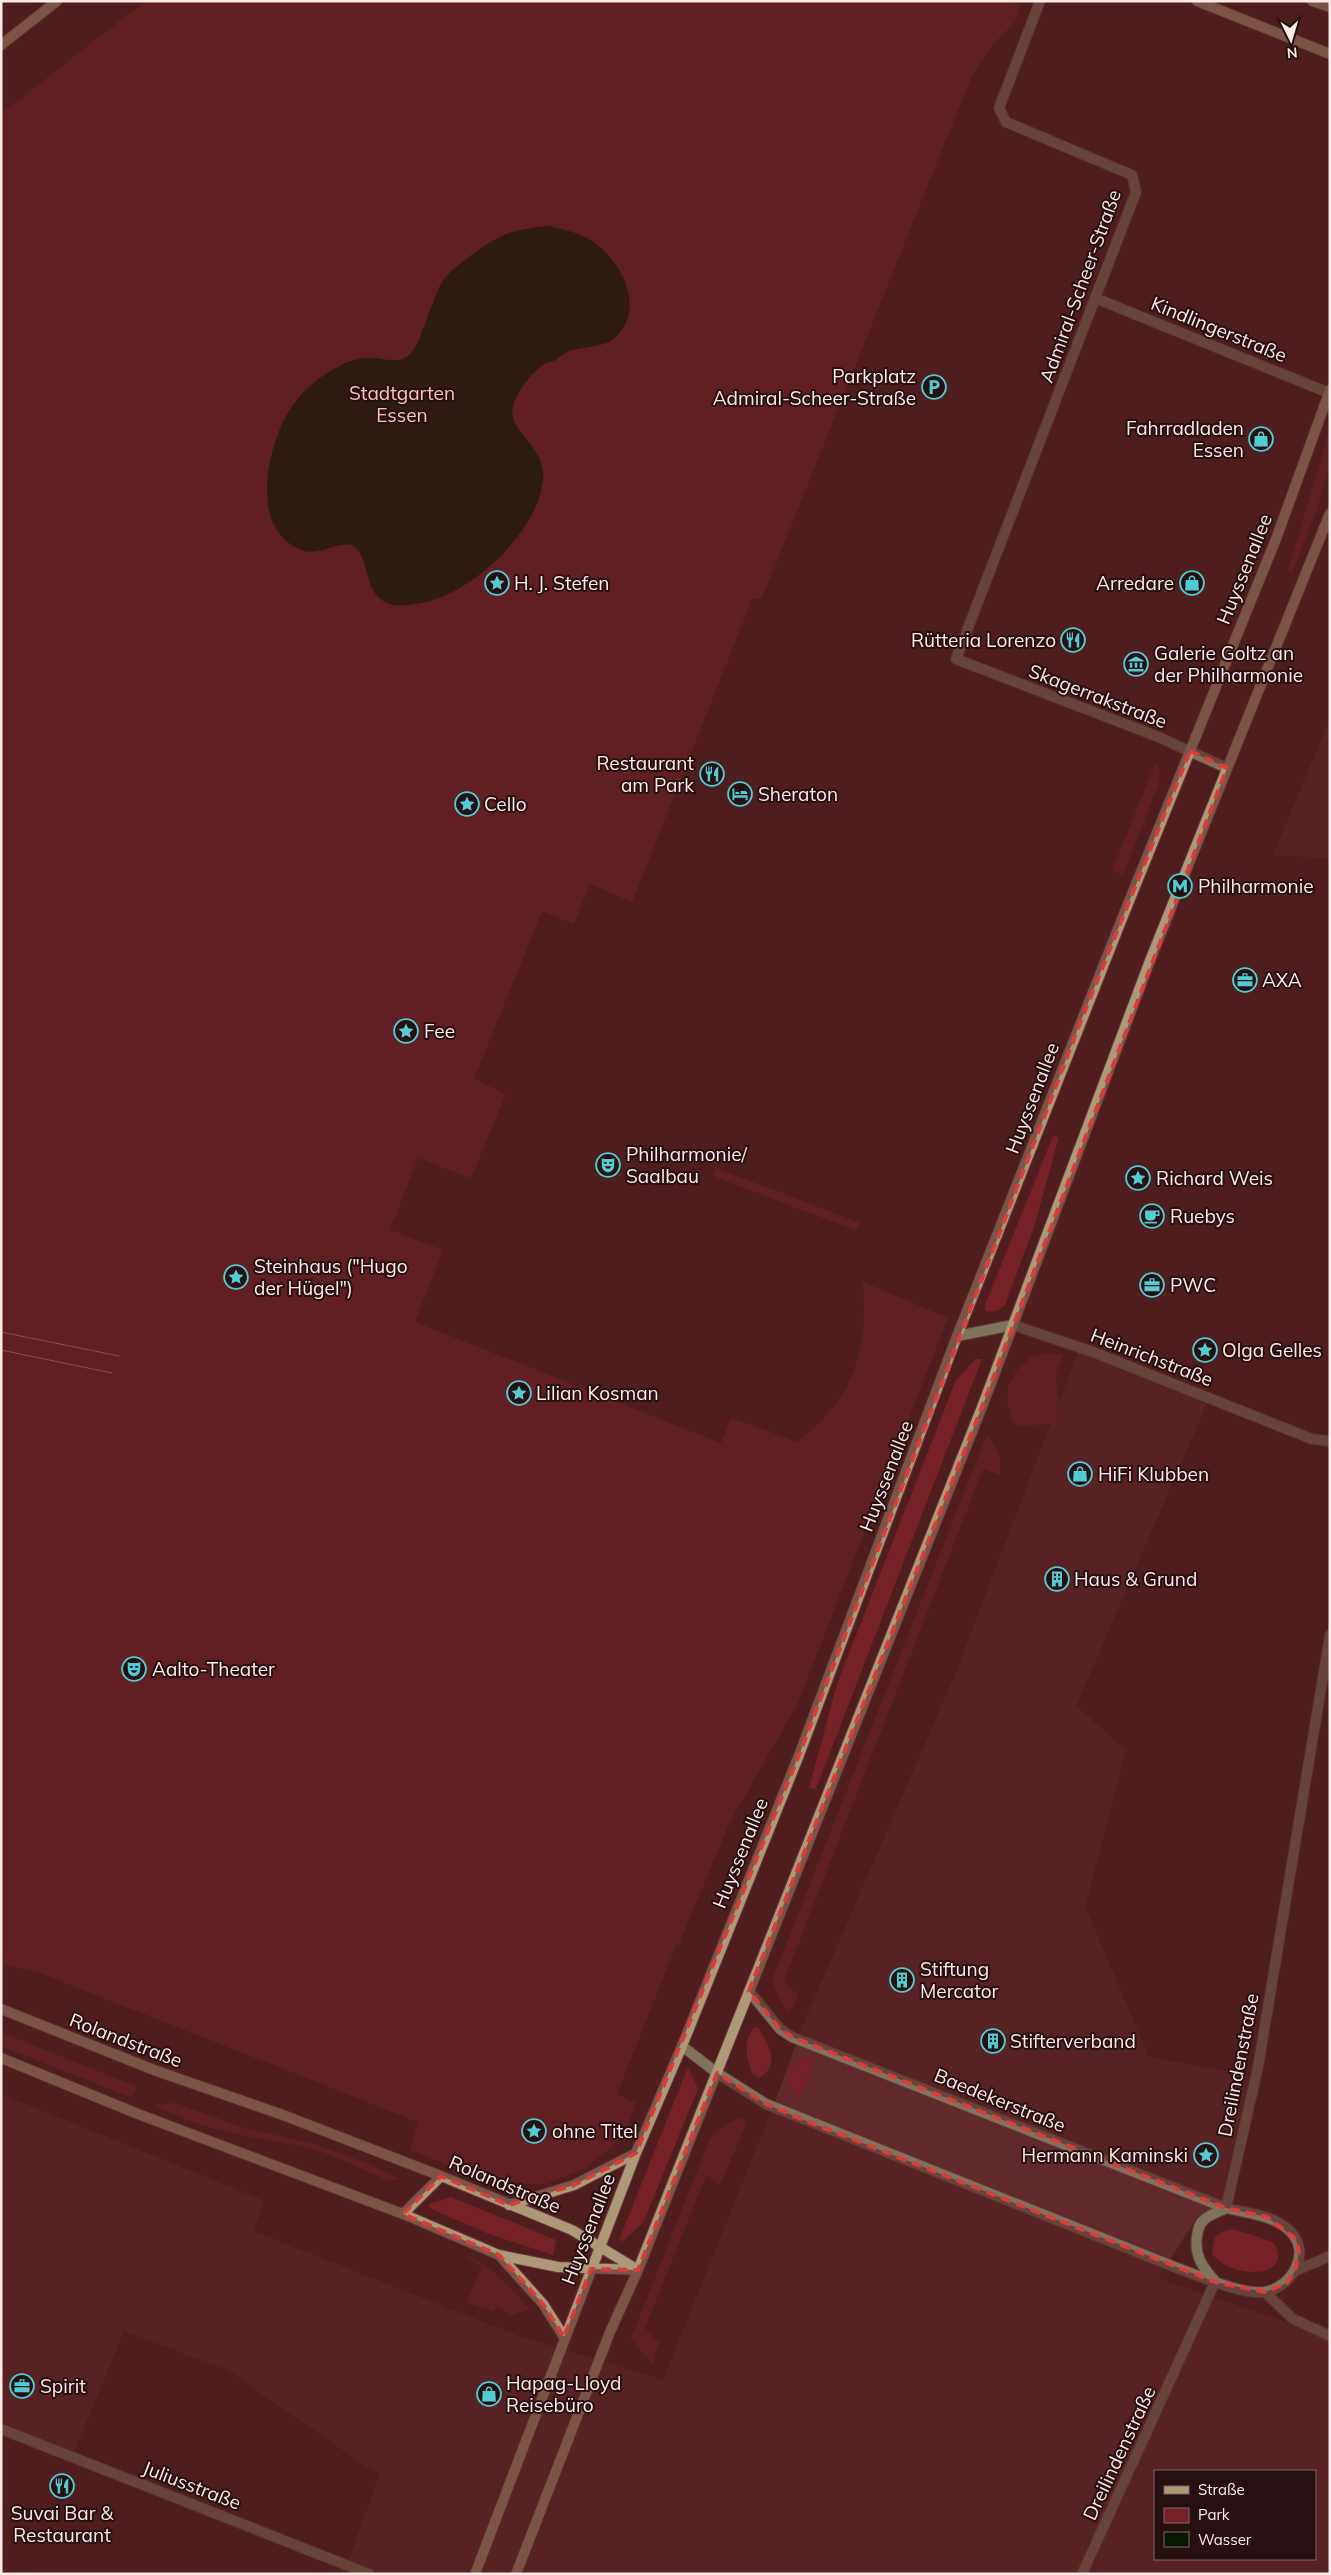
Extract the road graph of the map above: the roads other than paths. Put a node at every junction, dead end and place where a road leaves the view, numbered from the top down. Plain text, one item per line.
1 (57, 1) edge
2 (1040, 1) edge
3 (1197, 1) edge
4 (1312, 1) edge
5 (1330, 7) edge
6 (1, 45) edge
7 (1330, 54) edge
8 (1095, 298) junction
9 (1329, 392) edge
10 (1330, 513) edge
11 (956, 658) joint
12 (1190, 751) junction
13 (1227, 768) junction
14 (1013, 1325) junction
15 (957, 1336) junction
16 (1330, 1442) edge
17 (1330, 1635) edge
18 (750, 1991) junction
19 (1, 2009) edge
20 (682, 2046) junction
21 (1, 2058) edge
22 (717, 2073) junction
23 (636, 2152) junction
24 (441, 2176) junction
25 (509, 2205) junction
26 (1226, 2208) junction
27 (403, 2214) junction
28 (599, 2247) junction
29 (499, 2254) junction
30 (1330, 2256) edge
31 (591, 2269) junction
32 (638, 2270) junction
33 (1295, 2271) junction
34 (1215, 2282) junction
35 (1265, 2292) junction
36 (1330, 2336) edge
37 (564, 2337) junction
38 (1, 2429) edge
39 (369, 2574) edge
40 (475, 2574) edge
41 (516, 2574) edge
42 (1082, 2574) edge

1 - 6 street
2 - 8 street, Admiral-Scheer-Straße
3 - 7 street
4 - 5 street
8 - 9 street, Kindlingerstraße
8 - 11 street, Admiral-Scheer-Straße
9 - 12 street, Huyssenallee
10 - 13 street
11 - 12 street, Skagerrakstraße
12 - 13 street, Skagerrakstraße
12 - 15 street, Huyssenallee
13 - 14 street
14 - 15 street, Heinrichstraße
14 - 16 street, Heinrichstraße
14 - 18 street
15 - 20 street, Huyssenallee
17 - 26 street, Dreilindenstraße
18 - 22 street
18 - 26 street, Baedekerstraße
19 - 24 street, Rolandstraße
20 - 22 street
20 - 23 street, Huyssenallee
21 - 27 street
22 - 32 street
22 - 34 street
23 - 25 street
23 - 28 street, Huyssenallee
24 - 25 street, Rolandstraße
24 - 27 street
25 - 28 street, Rolandstraße
26 - 33 street, Baedekerstraße
26 - 34 street
27 - 29 street
28 - 31 street, Huyssenallee
28 - 32 street, Rolandstraße
29 - 31 street
29 - 37 street
30 - 33 street
31 - 32 street
31 - 37 street, Huyssenallee
32 - 41 street
33 - 35 street
34 - 35 street
34 - 42 street, Dreilindenstraße
35 - 36 street
37 - 40 street, Huyssenallee
38 - 39 street, Juliusstraße

